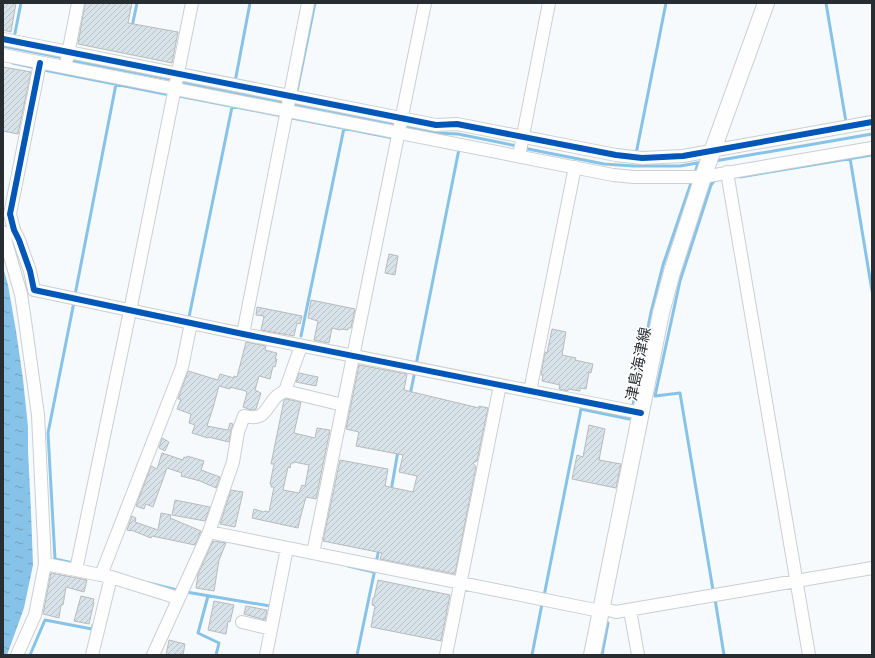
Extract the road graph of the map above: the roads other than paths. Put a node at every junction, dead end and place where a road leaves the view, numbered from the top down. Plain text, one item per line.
1 (78, 3) edge
2 (192, 3) edge
3 (308, 3) edge
4 (425, 3) edge
5 (549, 3) edge
6 (766, 3) edge
7 (3, 39) edge
8 (3, 56) edge
9 (66, 59) junction
10 (40, 63) junction
11 (177, 81) junction
12 (288, 103) junction
13 (872, 122) edge
14 (400, 125) junction
15 (522, 138) junction
16 (872, 148) edge
17 (712, 153) junction
18 (519, 154) junction
19 (575, 167) junction
20 (727, 172) junction
21 (704, 177) junction
22 (4, 235) edge
23 (32, 292) junction
24 (130, 310) junction
25 (191, 323) junction
26 (243, 334) junction
27 (302, 346) junction
28 (353, 356) junction
29 (500, 385) junction
30 (285, 391) junction
31 (530, 391) junction
32 (343, 405) junction
33 (641, 413) junction
34 (38, 415) junction
35 (209, 532) junction
36 (287, 548) junction
37 (313, 553) junction
38 (45, 564) junction
39 (872, 568) edge
40 (76, 570) junction
41 (106, 576) junction
42 (797, 581) junction
43 (460, 583) junction
44 (178, 598) junction
45 (601, 610) junction
46 (630, 610) junction
47 (242, 622) dead end
48 (271, 629) junction
49 (17, 655) edge
50 (92, 655) edge
51 (153, 655) edge
52 (266, 655) edge
53 (446, 655) edge
54 (592, 655) edge
55 (638, 655) edge
56 (809, 655) edge

1 - 9 street
2 - 11 street
3 - 12 street
4 - 14 street
5 - 15 street
6 - 17 main road, 津島海津線
7 - 9 street
8 - 10 street
9 - 10 street
9 - 11 street
10 - 23 street
11 - 12 street
11 - 24 street
12 - 14 street
12 - 26 street
13 - 17 street
14 - 15 street
14 - 18 street
14 - 28 street
15 - 17 street
15 - 18 street
16 - 20 street
17 - 21 main road, 津島海津線
18 - 19 street
19 - 21 street
19 - 31 street
20 - 21 street
20 - 42 street
21 - 33 main road, 津島海津線
22 - 23 street
22 - 34 street
23 - 24 street
23 - 34 street
24 - 25 street
24 - 40 street
25 - 26 street
25 - 41 street
26 - 27 street
27 - 28 street
27 - 30 street
28 - 29 street
28 - 32 street
29 - 31 street
29 - 43 street
30 - 32 street
30 - 35 street
31 - 33 street
32 - 37 street
33 - 45 main road, 津島海津線
34 - 38 street
35 - 36 street
35 - 44 street
36 - 37 street
36 - 48 street
37 - 43 street
38 - 40 street
38 - 49 street
39 - 42 street
40 - 41 street
41 - 44 street
41 - 50 street
42 - 46 street
42 - 56 street
43 - 45 street
43 - 53 street
44 - 51 street
45 - 46 street
45 - 54 main road, 津島海津線
46 - 55 street
47 - 48 street
48 - 52 street

